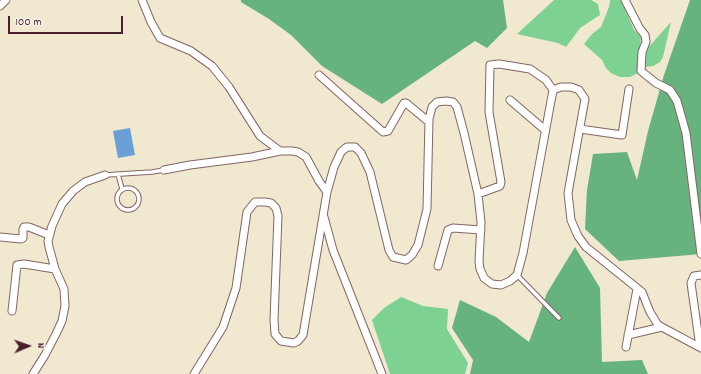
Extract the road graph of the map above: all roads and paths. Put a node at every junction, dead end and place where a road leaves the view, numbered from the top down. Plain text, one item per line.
1 (6, 0) edge
2 (142, 0) edge
3 (626, 0) edge
4 (0, 6) edge
5 (319, 75) dead end
6 (553, 90) junction
7 (630, 90) dead end
8 (510, 100) dead end
9 (429, 122) junction
10 (580, 129) junction
11 (545, 130) junction
12 (280, 151) junction
13 (164, 170) joint
14 (118, 174) junction
15 (105, 175) joint
16 (122, 189) junction
17 (327, 192) junction
18 (478, 194) junction
19 (323, 213) junction
20 (481, 230) junction
21 (50, 235) junction
22 (0, 237) edge
23 (701, 254) edge
24 (438, 266) dead end
25 (55, 269) junction
26 (517, 275) junction
27 (701, 275) edge
28 (638, 289) junction
29 (12, 311) dead end
30 (559, 318) dead end
31 (662, 327) junction
32 (628, 335) junction
33 (626, 347) dead end
34 (700, 348) edge
35 (33, 374) edge
36 (194, 374) edge
37 (382, 374) edge

1 - 4 street
2 - 12 street
3 - 23 street
5 - 9 street
6 - 10 street
6 - 11 street
6 - 18 street
7 - 10 street
8 - 11 street
9 - 17 street
9 - 18 street
10 - 28 street
11 - 26 street
12 - 13 street
12 - 17 street
13 - 14 lane
14 - 15 lane
14 - 16 lane
15 - 21 street
16 - 16 lane
17 - 19 street
18 - 20 street
19 - 36 street
19 - 37 street
20 - 24 street
20 - 26 street
21 - 22 street
21 - 25 street
25 - 29 street
25 - 35 street
26 - 30 lane
27 - 34 street
28 - 31 street
28 - 32 street
31 - 32 street
31 - 34 street
32 - 33 street

